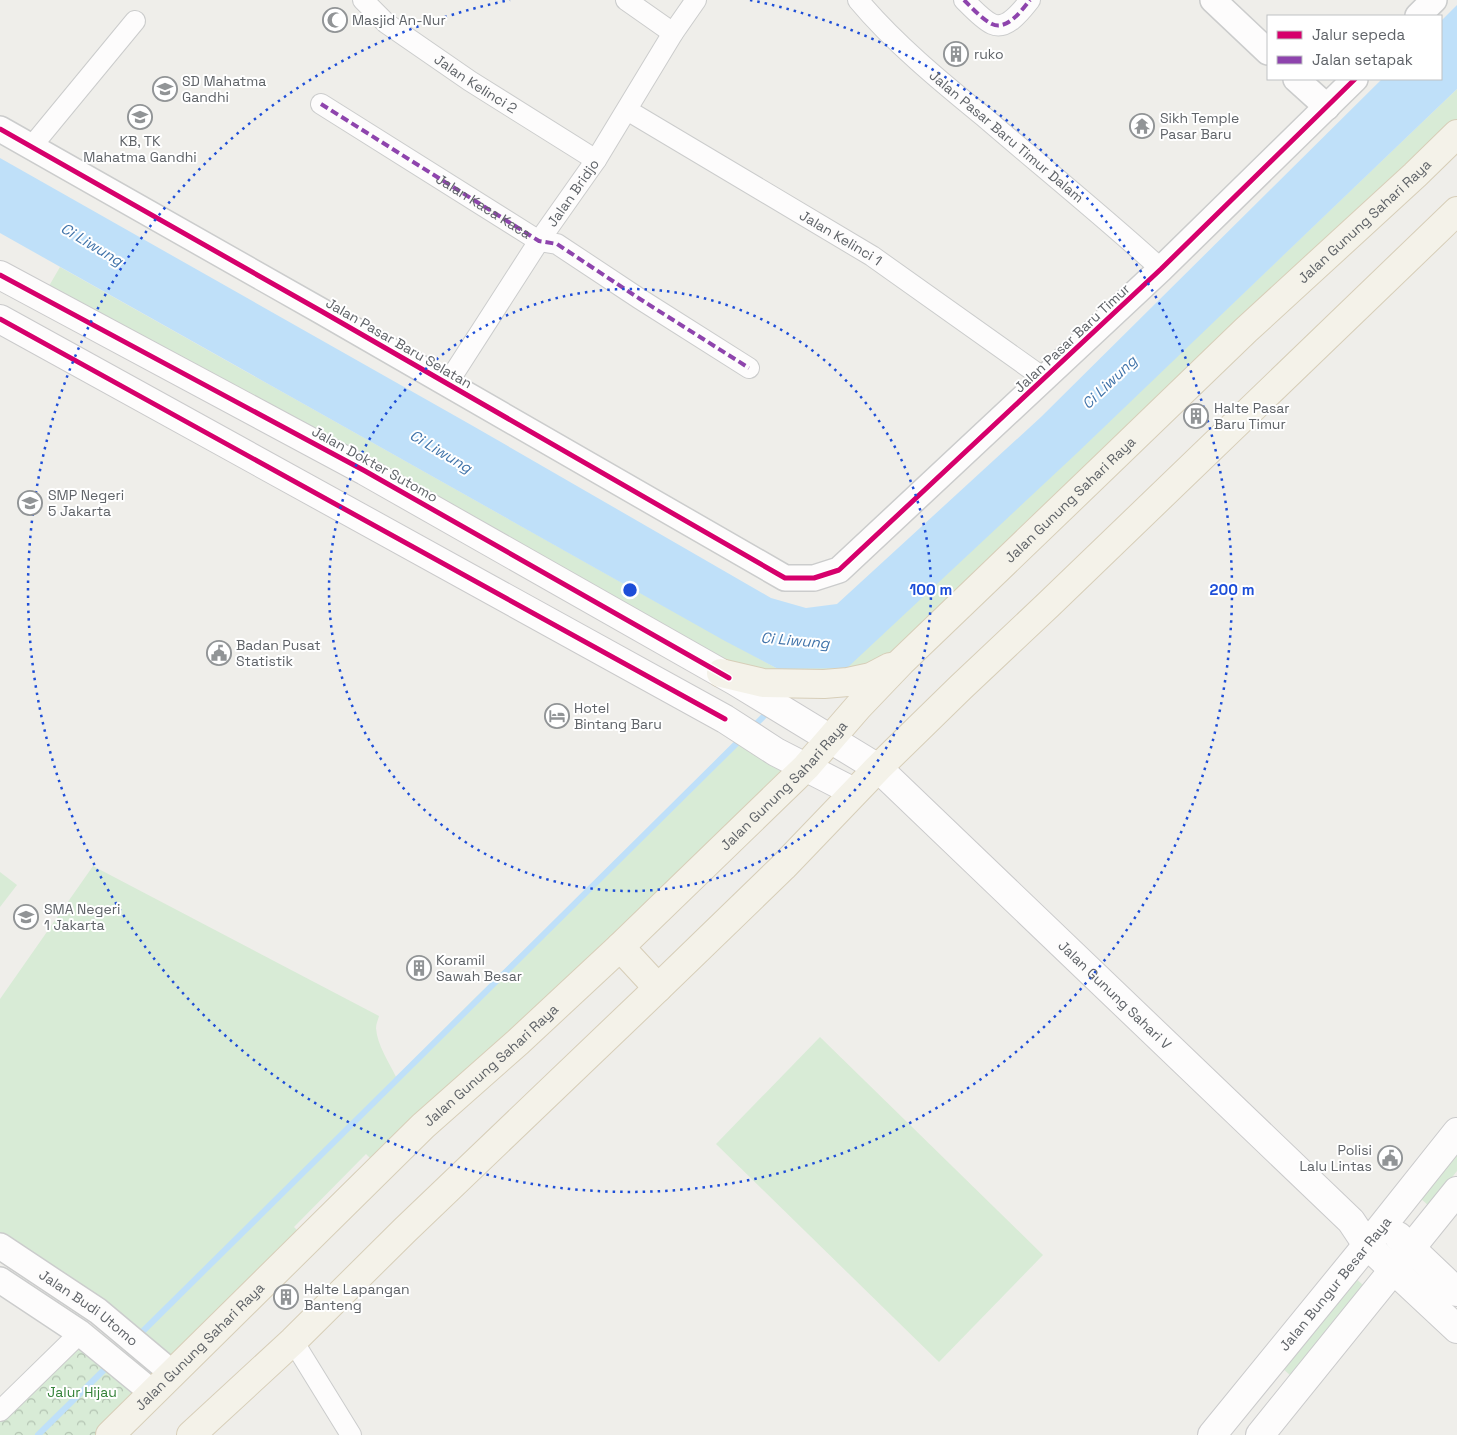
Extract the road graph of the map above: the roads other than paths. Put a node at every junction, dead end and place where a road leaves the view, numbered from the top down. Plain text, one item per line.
1 (363, 0) edge
2 (626, 0) edge
3 (696, 0) edge
4 (858, 0) edge
5 (964, 0) edge
6 (1030, 0) edge
7 (1213, 0) edge
8 (1434, 0) edge
9 (1419, 15) edge
10 (135, 21) dead end
11 (673, 33) junction
12 (1267, 51) edge
13 (1297, 80) edge
14 (1354, 80) edge
15 (320, 104) dead end
16 (1327, 107) junction
17 (627, 110) junction
18 (0, 129) edge
19 (1457, 134) edge
20 (32, 146) junction
21 (596, 160) junction
22 (1457, 211) edge
23 (539, 241) junction
24 (1161, 269) junction
25 (0, 275) edge
26 (0, 319) edge
27 (749, 368) dead end
28 (1045, 378) junction
29 (448, 384) junction
30 (785, 578) joint
31 (609, 610) junction
32 (590, 645) junction
33 (901, 662) junction
34 (728, 677) junction
35 (832, 739) junction
36 (806, 766) junction
37 (878, 768) junction
38 (854, 792) junction
39 (620, 948) junction
40 (658, 988) junction
41 (1457, 1132) edge
42 (1457, 1191) edge
43 (1352, 1221) junction
44 (1384, 1224) junction
45 (1367, 1245) junction
46 (0, 1246) edge
47 (1412, 1248) junction
48 (1394, 1269) junction
49 (0, 1280) edge
50 (1457, 1292) edge
51 (1457, 1329) edge
52 (80, 1333) junction
53 (292, 1341) junction
54 (165, 1367) junction
55 (143, 1385) junction
56 (1240, 1400) junction
57 (0, 1411) edge
58 (1263, 1431) edge
59 (110, 1435) edge
60 (191, 1435) edge
61 (351, 1435) edge
62 (1212, 1435) edge

1 - 21 street, Jalan Kelinci 2
2 - 11 street
3 - 11 street, Jalan Bridjo
4 - 24 street, Jalan Pasar Baru Timur Dalam
5 - 6 street
7 - 12 street
8 - 9 street
10 - 20 street
11 - 17 street, Jalan Bridjo
13 - 16 street
14 - 16 street, Jalan Pasar Baru Timur
15 - 23 street, Jalan Kaca Kaca
16 - 24 street, Jalan Pasar Baru Timur
17 - 21 street, Jalan Bridjo
17 - 28 street, Jalan Kelinci 1
18 - 20 street, Jalan Pasar Baru Selatan
19 - 33 main road, Jalan Gunung Sahari Raya
20 - 29 street, Jalan Pasar Baru Selatan
21 - 23 street, Jalan Bridjo
22 - 37 main road
23 - 27 street, Jalan Kaca Kaca
23 - 29 street, Jalan Bridjo
24 - 28 street, Jalan Pasar Baru Timur
25 - 31 main road, Jalan Dokter Sutomo
26 - 32 main road
28 - 30 street, Jalan Pasar Baru Timur
29 - 30 street, Jalan Pasar Baru Selatan
31 - 32 main road
31 - 34 main road, Jalan Dokter Sutomo
32 - 36 main road
33 - 34 main road
33 - 35 main road, Jalan Gunung Sahari Raya
34 - 35 main road, Jalan Dokter Sutomo
35 - 36 main road, Jalan Gunung Sahari Raya
35 - 37 main road, Jalan Dokter Sutomo
36 - 38 main road
36 - 39 main road, Jalan Gunung Sahari Raya
37 - 38 main road
37 - 43 main road, Jalan Gunung Sahari V
38 - 40 main road
39 - 40 main road
39 - 54 main road, Jalan Gunung Sahari Raya
40 - 53 main road
41 - 44 main road, Jalan Bungur Besar Raya
42 - 47 main road
43 - 44 main road
43 - 45 main road, Jalan Gunung Sahari V
44 - 45 main road, Jalan Bungur Besar Raya
44 - 47 main road
45 - 48 main road, Jalan Gunung Sahari V
45 - 56 main road, Jalan Bungur Besar Raya
46 - 54 street, Jalan Budi Utomo
47 - 48 main road
47 - 50 main road
48 - 51 main road, Jalan Gunung Sahari V
48 - 58 main road
49 - 52 street, Jalan Budi Utomo
52 - 55 street, Jalan Budi Utomo
52 - 57 street
53 - 60 main road
53 - 61 street
54 - 55 main road, Jalan Gunung Sahari Raya
55 - 59 main road, Jalan Gunung Sahari Raya
56 - 58 main road
56 - 62 main road, Jalan Bungur Besar Raya

